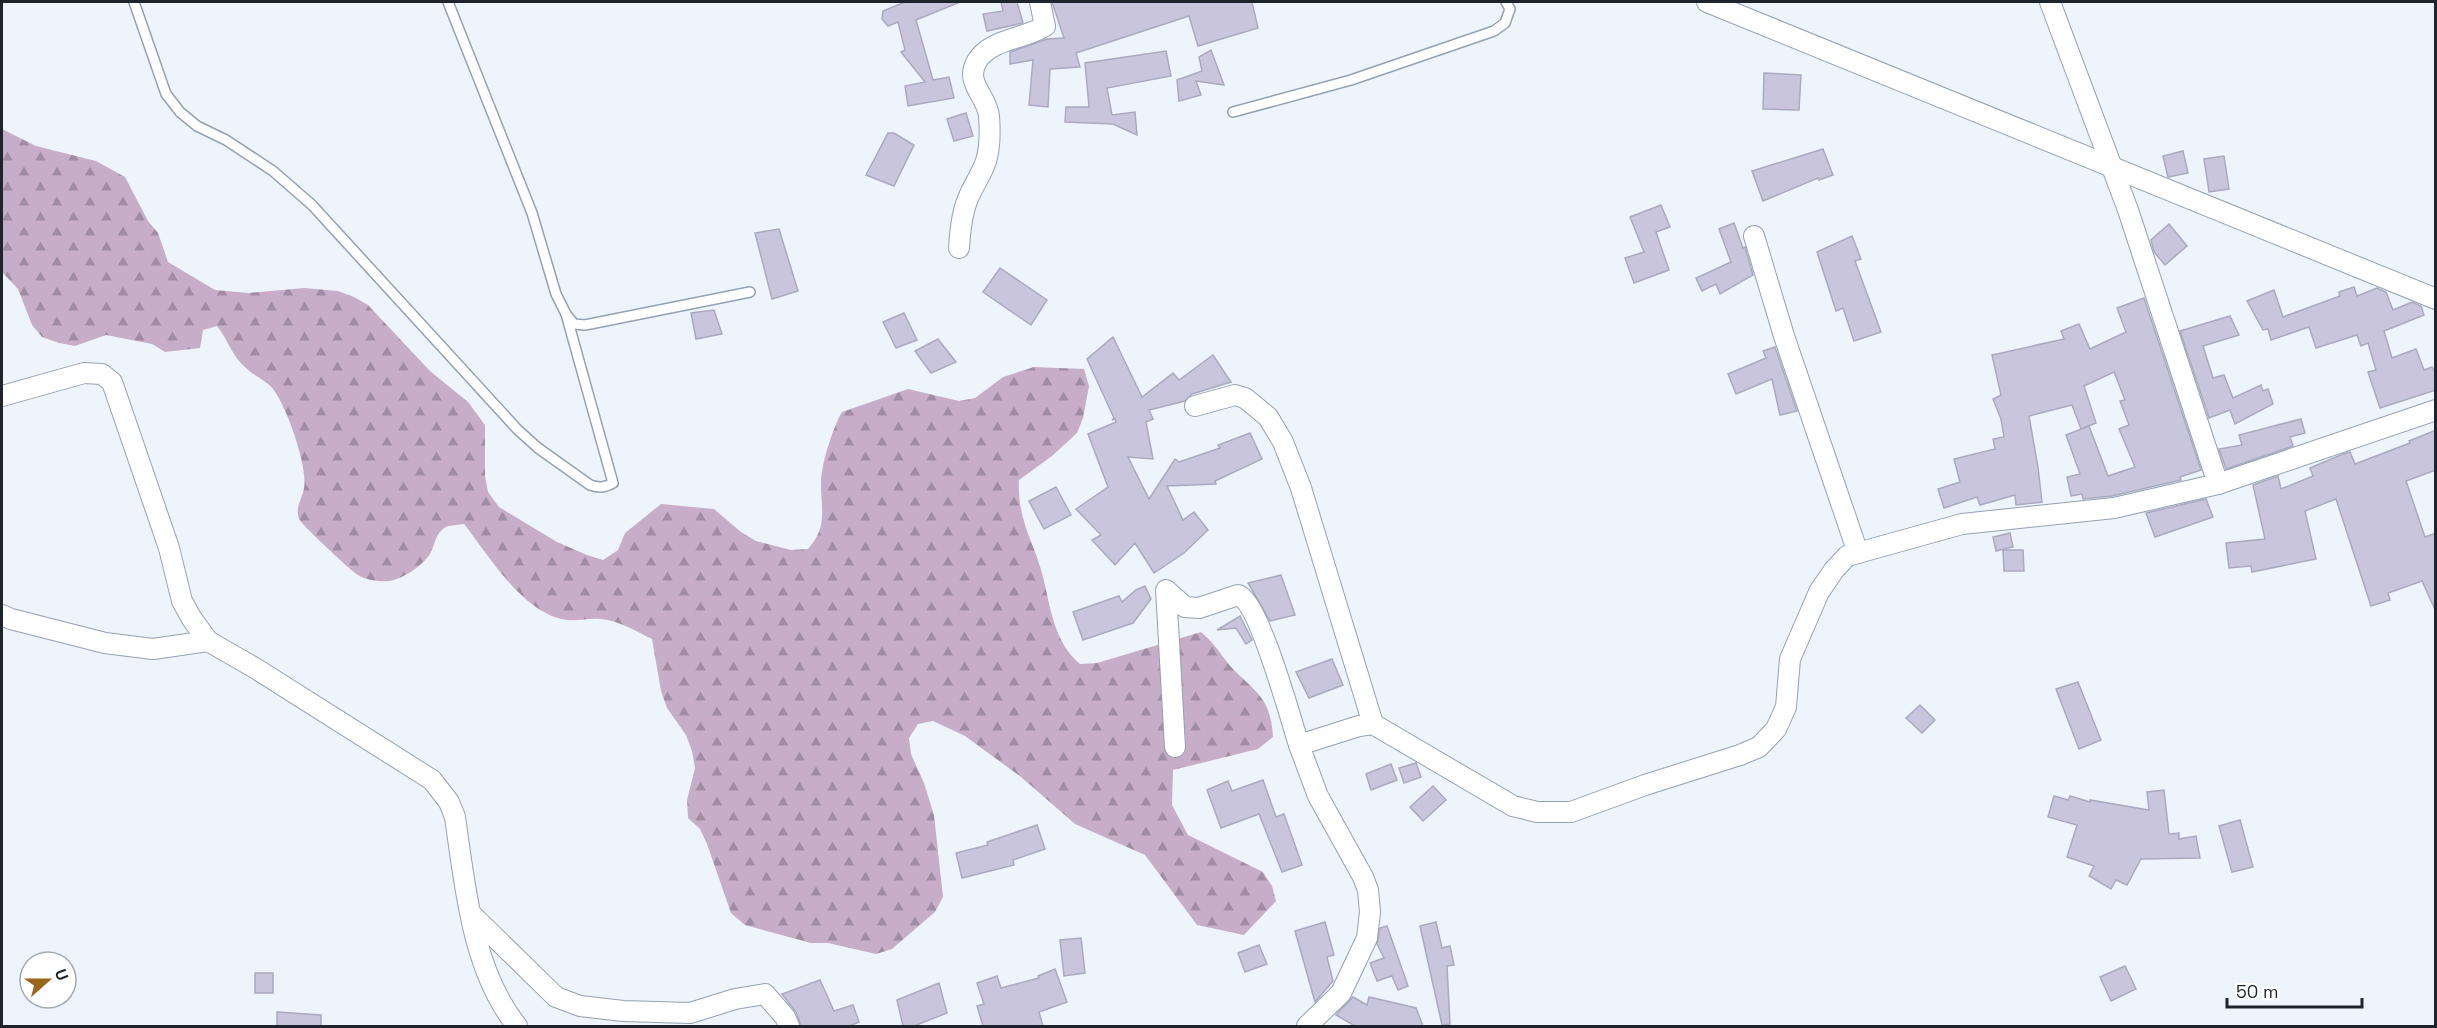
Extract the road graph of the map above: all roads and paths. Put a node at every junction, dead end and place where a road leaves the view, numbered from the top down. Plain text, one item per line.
1 (134, 2) edge
2 (448, 2) edge
3 (1040, 2) edge
4 (1506, 2) edge
5 (1707, 2) edge
6 (2050, 2) edge
7 (1233, 112) dead end
8 (2112, 168) junction
9 (1754, 236) dead end
10 (960, 248) dead end
11 (750, 292) dead end
12 (2436, 299) edge
13 (566, 314) junction
14 (2, 396) edge
15 (1195, 406) dead end
16 (2436, 410) edge
17 (2218, 484) junction
18 (1858, 553) junction
19 (2, 615) edge
20 (208, 641) junction
21 (1372, 724) junction
22 (1299, 745) junction
23 (1175, 747) dead end
24 (469, 913) junction
25 (517, 1026) edge
26 (789, 1026) edge
27 (1307, 1026) edge

1 - 13 lane
2 - 13 lane
3 - 10 street
4 - 7 lane
5 - 8 street
6 - 8 street
8 - 12 street
8 - 17 street
9 - 18 street
11 - 13 lane
14 - 20 street
15 - 21 street
16 - 17 street
17 - 18 street
18 - 21 street
19 - 20 street
20 - 24 street
21 - 22 street
22 - 23 street
22 - 27 street
24 - 25 street
24 - 26 street

